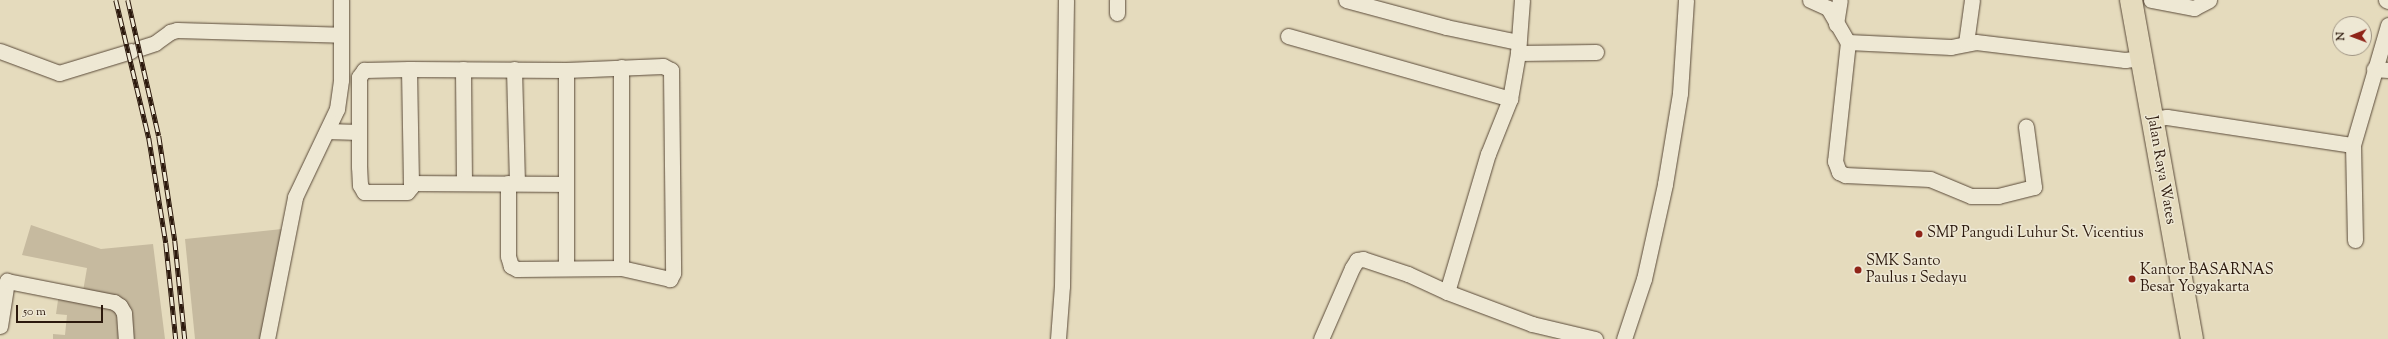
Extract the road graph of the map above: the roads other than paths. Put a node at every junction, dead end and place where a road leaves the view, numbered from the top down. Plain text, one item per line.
1 (341, 0) edge
2 (1066, 0) edge
3 (1346, 0) edge
4 (1522, 0) edge
5 (1686, 0) edge
6 (1810, 0) edge
7 (1840, 0) edge
8 (1972, 0) edge
9 (2131, 0) edge
10 (2151, 0) edge
11 (2209, 0) edge
12 (1836, 24) junction
13 (2388, 25) edge
14 (341, 35) junction
15 (1288, 36) dead end
16 (1848, 42) junction
17 (1966, 43) junction
18 (1518, 47) junction
19 (0, 51) edge
20 (1596, 52) dead end
21 (2142, 58) junction
22 (621, 67) junction
23 (409, 69) junction
24 (463, 69) junction
25 (514, 69) junction
26 (566, 70) junction
27 (2381, 70) edge
28 (1510, 99) junction
29 (359, 108) junction
30 (337, 109) junction
31 (2152, 119) junction
32 (2026, 128) dead end
33 (327, 131) junction
34 (359, 132) junction
35 (2353, 145) junction
36 (464, 182) junction
37 (413, 183) junction
38 (512, 183) junction
39 (566, 184) junction
40 (2356, 240) dead end
41 (566, 268) junction
42 (622, 268) junction
43 (1447, 292) junction
44 (0, 326) edge
45 (126, 339) edge
46 (267, 339) edge
47 (1058, 339) edge
48 (1321, 339) edge
49 (1595, 339) edge
50 (1624, 339) edge
51 (2192, 339) edge

1 - 14 street
2 - 47 street
3 - 18 street
4 - 18 street
5 - 50 street
6 - 12 street
7 - 12 street
8 - 17 street
9 - 21 highway, Jalan Raya Wates
10 - 11 street
12 - 16 street
13 - 27 street
14 - 19 street
14 - 30 street
15 - 28 street
16 - 17 street
16 - 32 street
17 - 21 street
18 - 20 street
18 - 28 street
21 - 31 highway, Jalan Raya Wates
22 - 26 street
22 - 42 street
22 - 42 street
23 - 24 street
23 - 29 street
23 - 37 street
24 - 25 street
24 - 36 street
25 - 26 street
25 - 38 street
26 - 39 street
27 - 35 street
28 - 43 street
29 - 30 street
29 - 34 street
30 - 33 street
31 - 35 street
31 - 51 highway, Jalan Raya Wates
33 - 34 street
33 - 46 street
34 - 37 street
35 - 40 street
36 - 37 street
36 - 38 street
38 - 39 street
38 - 41 street
39 - 41 street
41 - 42 street
43 - 48 street
43 - 49 street
44 - 45 street

